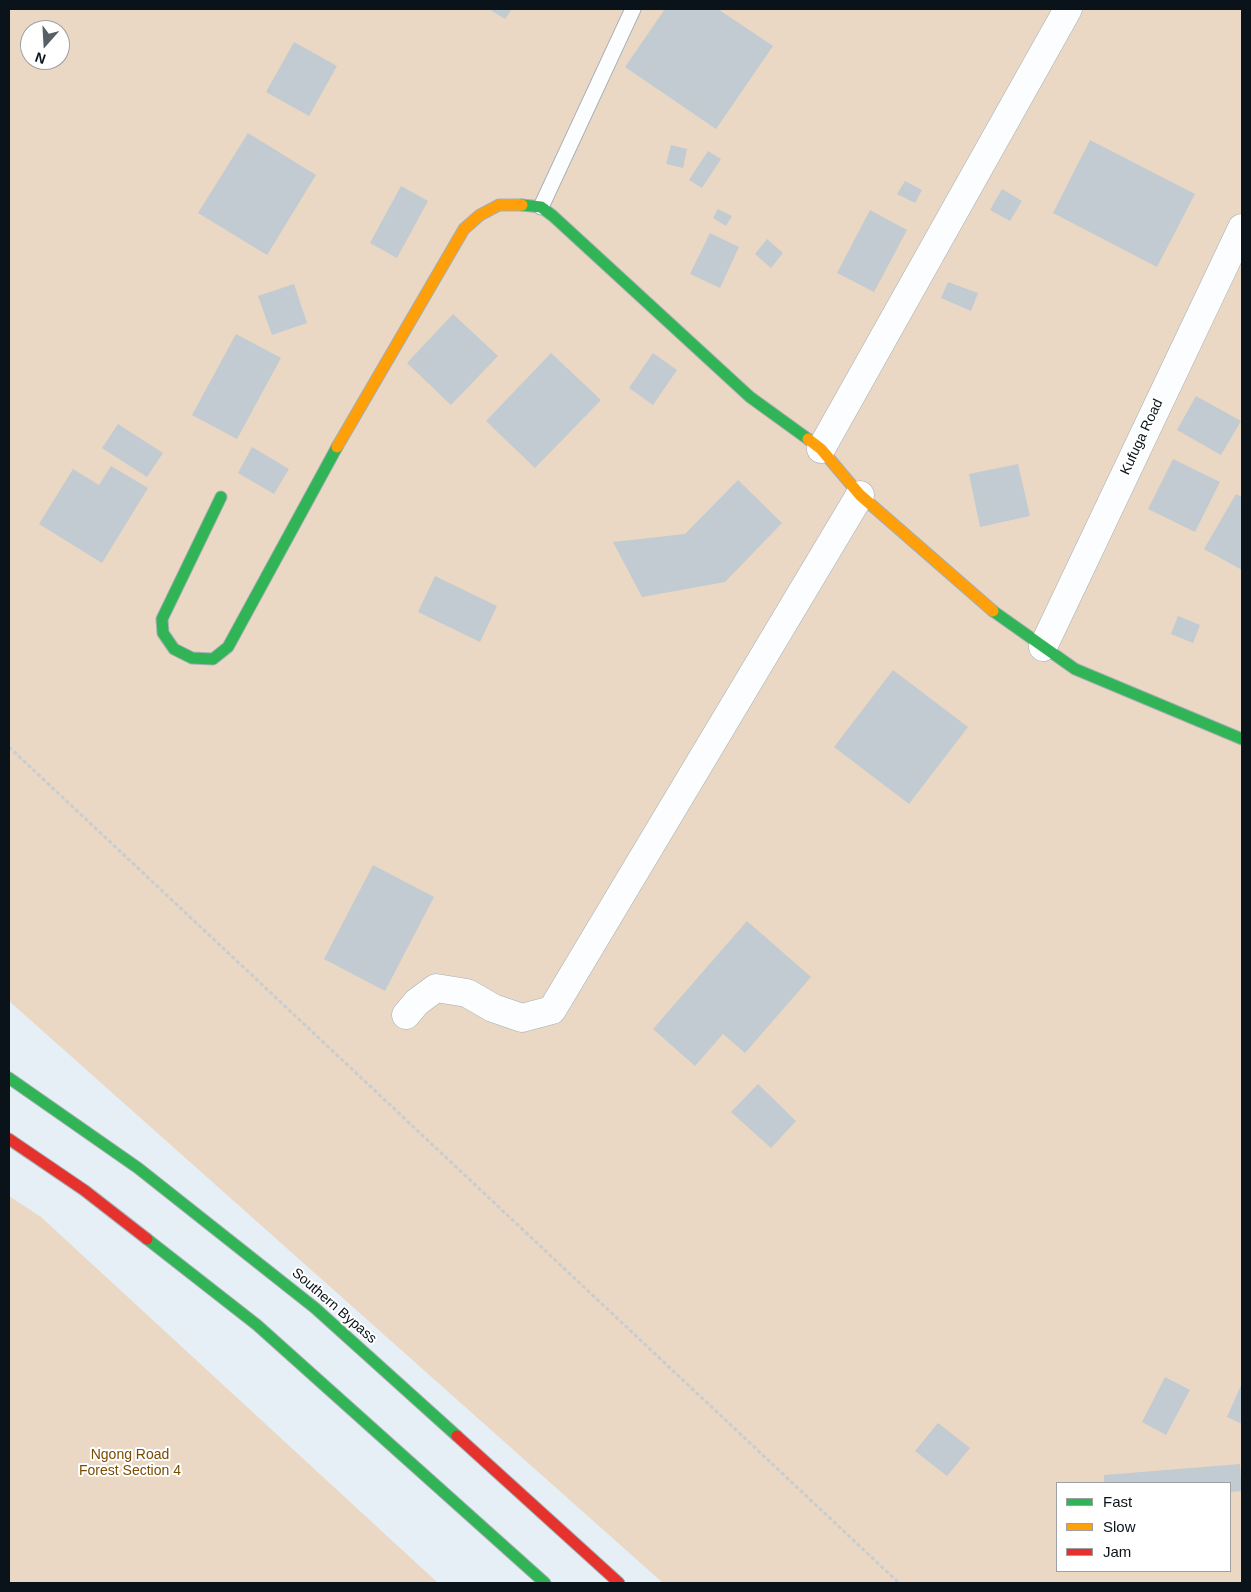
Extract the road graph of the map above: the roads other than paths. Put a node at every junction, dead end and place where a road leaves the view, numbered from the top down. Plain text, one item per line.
1 (633, 9) edge
2 (1068, 9) edge
3 (540, 207) junction
4 (1242, 228) edge
5 (820, 449) junction
6 (860, 495) junction
7 (221, 497) dead end
8 (1043, 647) junction
9 (1242, 739) edge
10 (406, 1015) dead end
11 (9, 1078) edge
12 (9, 1139) edge
13 (545, 1583) edge
14 (619, 1583) edge

1 - 3 lane
2 - 5 street
3 - 5 main road
3 - 7 main road
4 - 8 street, Kufuga Road
5 - 6 main road
6 - 8 main road
6 - 10 street
8 - 9 main road
11 - 14 main road, Southern Bypass
12 - 13 main road

